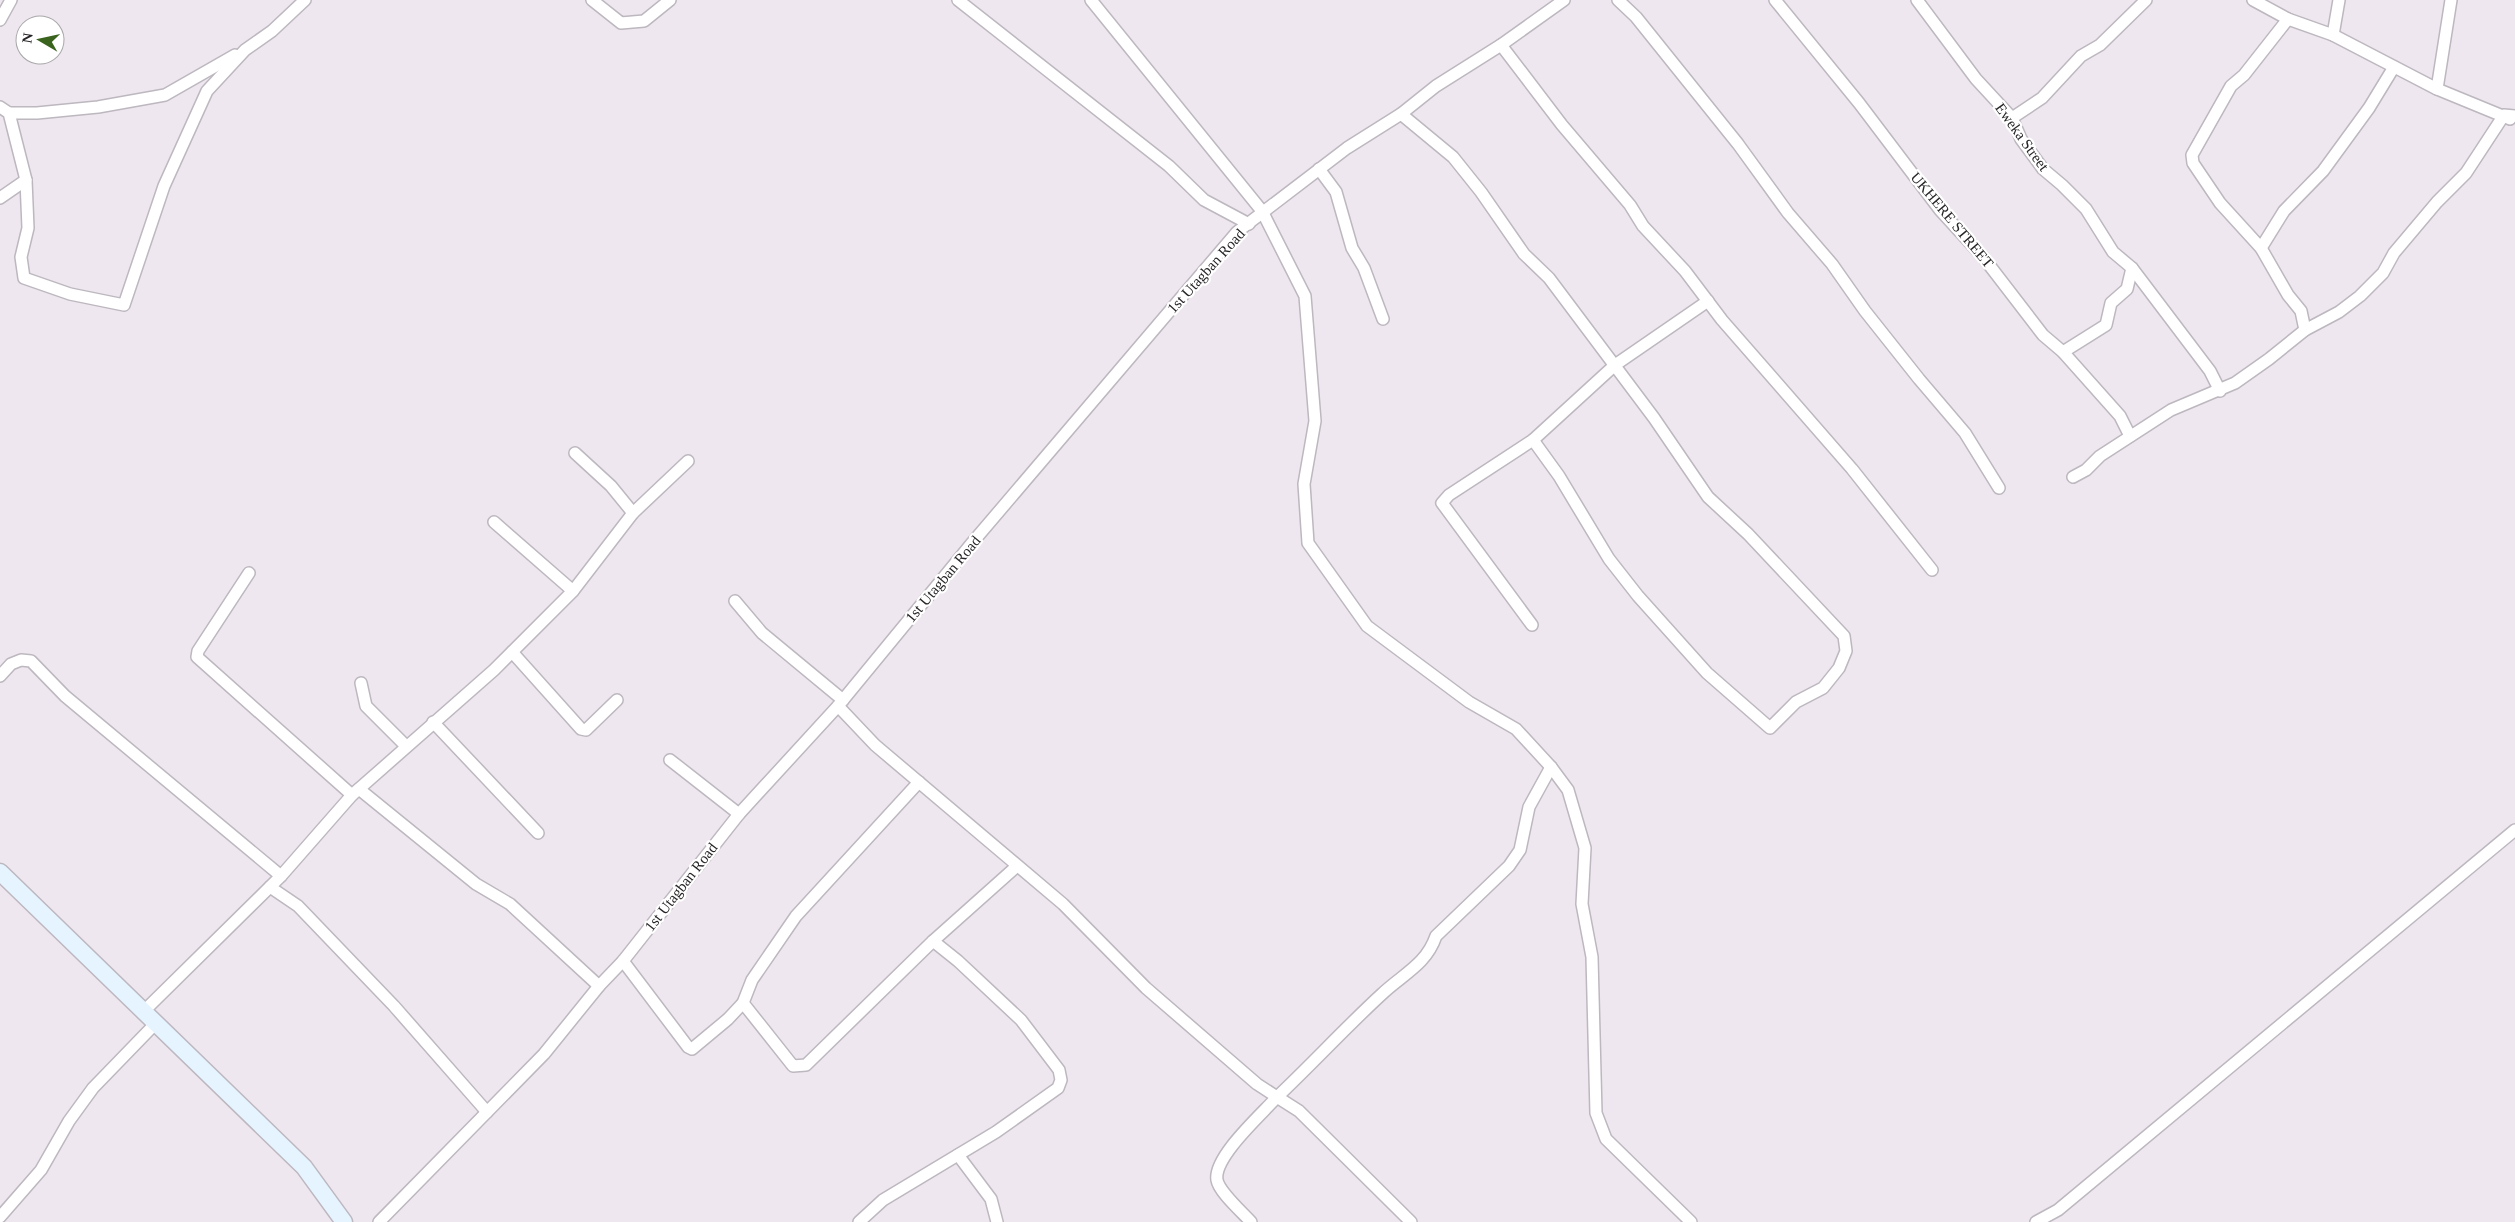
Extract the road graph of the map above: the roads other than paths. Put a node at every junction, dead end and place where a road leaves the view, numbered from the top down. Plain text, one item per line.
1 (11, 0) edge
2 (306, 0) edge
3 (592, 0) edge
4 (670, 0) edge
5 (958, 0) edge
6 (1091, 0) edge
7 (1564, 0) edge
8 (1618, 0) edge
9 (1776, 0) edge
10 (1917, 0) edge
11 (2146, 0) edge
12 (2253, 0) edge
13 (2339, 0) edge
14 (2450, 0) edge
15 (2288, 18) junction
16 (0, 20) edge
17 (2333, 35) junction
18 (1502, 45) junction
19 (244, 50) junction
20 (2394, 67) junction
21 (2437, 89) junction
22 (5, 110) edge
23 (1401, 114) junction
24 (2510, 116) edge
25 (2012, 118) junction
26 (2515, 123) edge
27 (1319, 169) junction
28 (26, 180) junction
29 (0, 198) edge
30 (1262, 211) junction
31 (1249, 224) junction
32 (2261, 248) junction
33 (2132, 268) junction
34 (1708, 301) junction
35 (1383, 319) dead end
36 (2305, 330) junction
37 (2063, 352) junction
38 (1614, 365) junction
39 (2220, 391) junction
40 (2130, 436) junction
41 (1533, 440) junction
42 (575, 453) dead end
43 (688, 461) dead end
44 (2073, 477) dead end
45 (1999, 488) dead end
46 (633, 513) junction
47 (494, 522) dead end
48 (1932, 570) dead end
49 (250, 573) dead end
50 (573, 591) junction
51 (735, 601) dead end
52 (1532, 624) dead end
53 (512, 652) junction
54 (0, 676) edge
55 (361, 683) dead end
56 (617, 700) dead end
57 (841, 703) junction
58 (434, 722) junction
59 (406, 746) junction
60 (670, 760) dead end
61 (1551, 767) junction
62 (919, 782) junction
63 (356, 792) junction
64 (739, 814) junction
65 (2515, 830) edge
66 (538, 833) dead end
67 (1018, 866) junction
68 (0, 872) edge
69 (281, 876) junction
70 (270, 888) junction
71 (933, 941) junction
72 (623, 961) junction
73 (599, 986) junction
74 (743, 1003) junction
75 (144, 1011) junction
76 (156, 1024) junction
77 (1278, 1097) junction
78 (487, 1112) junction
79 (958, 1154) junction
80 (0, 1217) edge
81 (344, 1222) edge
82 (380, 1222) edge
83 (859, 1222) edge
84 (998, 1222) edge
85 (1250, 1222) edge
86 (1411, 1222) edge
87 (1691, 1222) edge
88 (2036, 1222) edge

1 - 16 street
2 - 19 street
3 - 4 street
5 - 31 street
6 - 30 street
7 - 18 street, 1st Utagban Road
8 - 45 street
9 - 37 street, UKHERE STREET
10 - 25 street, Eweka Street
11 - 25 street
12 - 15 street
13 - 17 street
14 - 21 street
15 - 17 street
15 - 32 street
17 - 20 street
18 - 23 street, 1st Utagban Road
18 - 34 street
19 - 22 street
19 - 28 street
20 - 21 street
20 - 32 street
21 - 24 street
22 - 28 street
23 - 27 street, 1st Utagban Road
23 - 38 street
24 - 26 street
24 - 36 street
25 - 33 street, Eweka Street
27 - 30 street, 1st Utagban Road
27 - 35 street
28 - 29 street
30 - 31 street, 1st Utagban Road
30 - 61 street
31 - 57 street, 1st Utagban Road
32 - 36 street
33 - 37 street
33 - 39 street, Eweka Street
34 - 38 street
34 - 48 street
36 - 39 street
37 - 40 street, UKHERE STREET
38 - 41 street
38 - 41 street
39 - 40 street
40 - 44 street
41 - 52 street
42 - 46 street
43 - 46 street
46 - 50 street
47 - 50 street
49 - 63 street
50 - 53 street
51 - 57 street
53 - 56 street
53 - 58 street
54 - 69 street
55 - 59 street
57 - 62 street
57 - 64 street, 1st Utagban Road
58 - 59 street
58 - 66 street
59 - 63 street
60 - 64 street
61 - 77 street
61 - 87 street
62 - 67 street
62 - 74 street
63 - 69 street
63 - 73 street
64 - 72 street, 1st Utagban Road
65 - 88 street
67 - 71 street
67 - 77 street
68 - 75 main road
69 - 70 street
70 - 75 street
70 - 78 street
71 - 74 street
71 - 79 street
72 - 73 street, 1st Utagban Road
72 - 74 street
73 - 78 street, 1st Utagban Road
75 - 76 main road
76 - 80 street
76 - 81 main road
77 - 85 street
77 - 86 street
78 - 82 street, 1st Utagban Road
79 - 83 street
79 - 84 street

